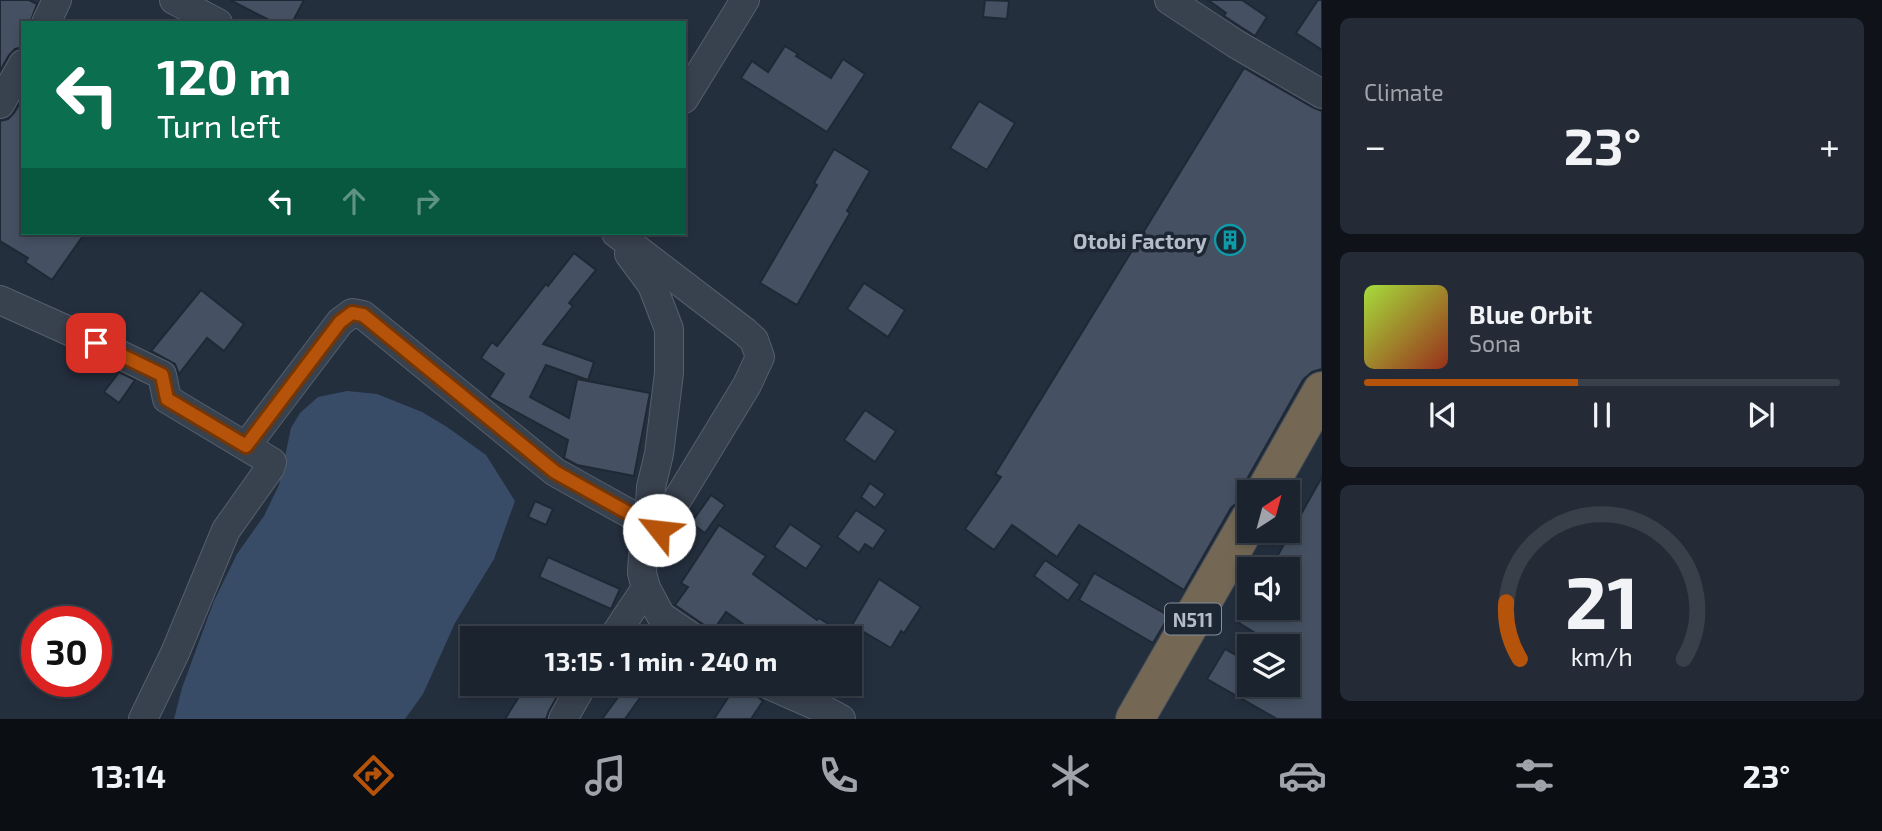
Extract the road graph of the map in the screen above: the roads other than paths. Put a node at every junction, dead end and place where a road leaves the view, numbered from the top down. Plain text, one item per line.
1 (57, 0) edge
2 (174, 0) edge
3 (746, 0) edge
4 (1169, 0) edge
5 (47, 21) edge
6 (214, 21) edge
7 (21, 67) edge
8 (1322, 94) edge
9 (686, 96) edge
10 (0, 104) edge
11 (615, 235) edge
12 (617, 235) edge
13 (0, 300) edge
14 (1322, 391) edge
15 (246, 446) junction
16 (1272, 480) edge
17 (659, 530) junction
18 (1237, 542) edge
19 (646, 588) junction
20 (621, 626) edge
21 (676, 626) edge
22 (576, 696) edge
23 (794, 696) edge
24 (142, 719) edge
25 (563, 719) edge
26 (841, 719) edge
27 (1135, 719) edge

1 - 5 street
2 - 6 street
3 - 9 street
4 - 8 street
7 - 10 street
11 - 17 street
12 - 17 street
13 - 15 street
14 - 16 highway
15 - 17 street
15 - 24 street
17 - 19 street
18 - 27 highway, N511
19 - 20 street
19 - 21 street
22 - 25 street
23 - 26 street

